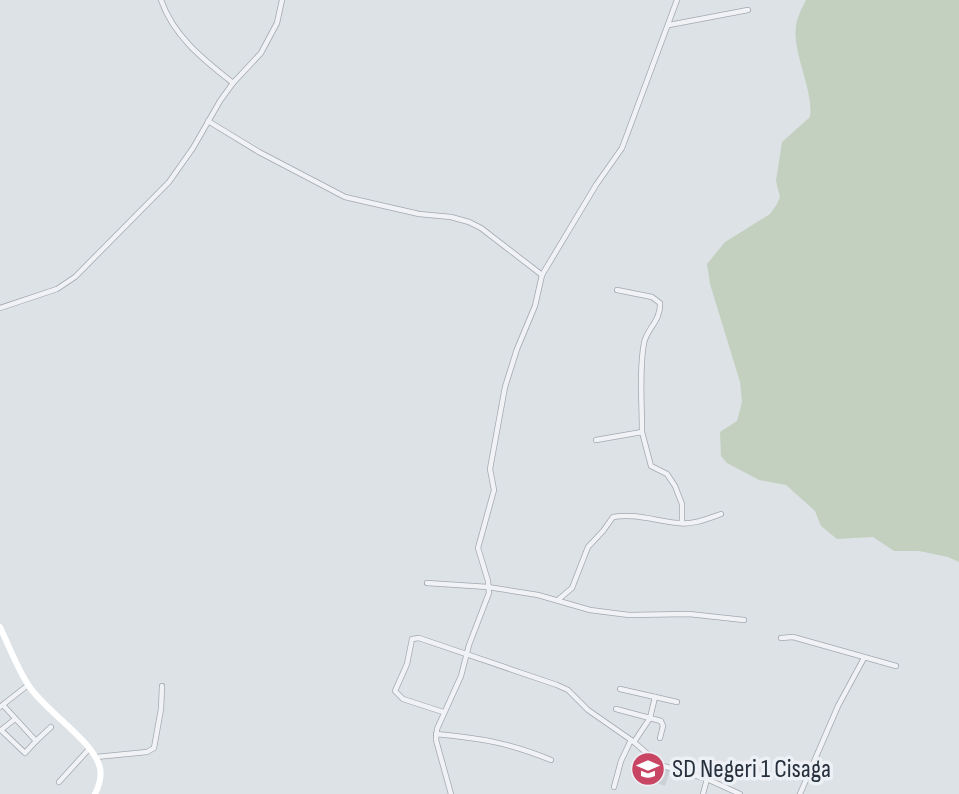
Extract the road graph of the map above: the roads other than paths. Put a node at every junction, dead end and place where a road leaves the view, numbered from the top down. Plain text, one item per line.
1 (161, 0) edge
2 (282, 0) edge
3 (677, 0) edge
4 (748, 10) dead end
5 (668, 25) junction
6 (233, 83) junction
7 (208, 121) junction
8 (542, 275) junction
9 (617, 290) dead end
10 (0, 308) edge
11 (642, 432) junction
12 (596, 440) dead end
13 (721, 514) dead end
14 (682, 523) junction
15 (427, 583) dead end
16 (488, 587) junction
17 (559, 600) junction
18 (744, 620) dead end
19 (0, 626) edge
20 (781, 638) dead end
21 (466, 655) junction
22 (864, 658) junction
23 (896, 666) dead end
24 (28, 685) junction
25 (162, 687) dead end
26 (620, 689) dead end
27 (655, 697) junction
28 (677, 702) dead end
29 (1, 706) edge
30 (616, 709) dead end
31 (443, 712) junction
32 (650, 718) junction
33 (15, 719) junction
34 (51, 727) dead end
35 (0, 730) edge
36 (436, 734) junction
37 (660, 738) dead end
38 (36, 741) junction
39 (632, 741) junction
40 (89, 749) junction
41 (96, 757) junction
42 (551, 760) dead end
43 (707, 779) junction
44 (59, 782) dead end
45 (614, 787) dead end
46 (95, 794) edge
47 (451, 794) edge
48 (703, 794) edge
49 (740, 794) edge
50 (800, 794) edge

1 - 6 street
2 - 6 street
3 - 5 street
4 - 5 street
5 - 8 street
6 - 7 street
7 - 8 street
7 - 10 street
8 - 16 street
9 - 11 street
11 - 12 street
11 - 14 street
13 - 14 street
14 - 17 street
15 - 16 street
16 - 17 street
16 - 21 street
17 - 18 street
19 - 24 main road
20 - 22 street
21 - 31 street
21 - 31 street
21 - 39 street
22 - 23 street
22 - 50 street
24 - 29 street
24 - 40 main road
25 - 41 street
26 - 27 street
27 - 28 street
27 - 32 street
29 - 33 street
30 - 32 street
31 - 36 street
32 - 37 street
32 - 39 street
33 - 35 street
33 - 38 street
34 - 38 street
35 - 38 street
36 - 42 street
36 - 47 street
39 - 43 street
39 - 45 street
40 - 41 main road
40 - 44 street
41 - 46 main road
43 - 48 street
43 - 49 street

